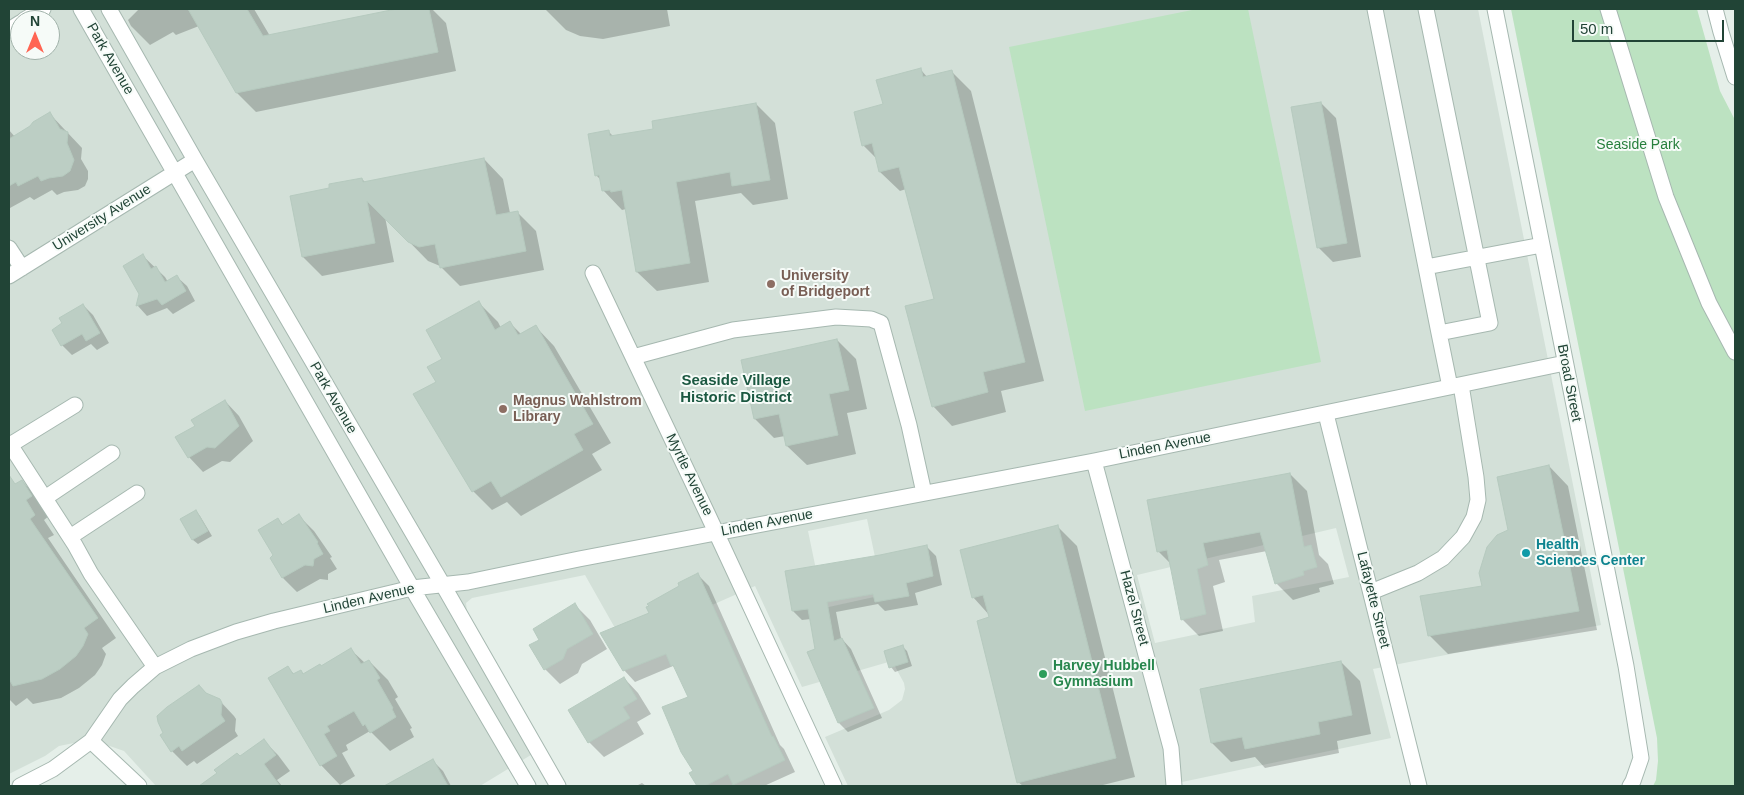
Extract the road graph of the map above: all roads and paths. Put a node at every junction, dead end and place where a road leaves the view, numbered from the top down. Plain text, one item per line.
1 (81, 9) edge
2 (109, 9) edge
3 (1375, 9) edge
4 (1426, 9) edge
5 (1495, 9) edge
6 (1608, 9) edge
7 (1715, 9) edge
8 (1735, 77) edge
9 (195, 160) junction
10 (176, 172) junction
11 (1542, 245) junction
12 (9, 248) edge
13 (1476, 257) junction
14 (1426, 266) junction
15 (22, 268) junction
16 (592, 273) dead end
17 (9, 276) edge
18 (1439, 332) junction
19 (1735, 352) edge
20 (633, 357) junction
21 (1565, 363) junction
22 (1456, 386) junction
23 (75, 405) dead end
24 (1326, 414) junction
25 (9, 444) edge
26 (112, 453) dead end
27 (1094, 461) junction
28 (136, 493) dead end
29 (924, 493) junction
30 (45, 498) junction
31 (716, 532) junction
32 (70, 537) junction
33 (443, 585) junction
34 (412, 588) junction
35 (1371, 592) junction
36 (155, 667) junction
37 (92, 741) junction
38 (20, 786) edge
39 (139, 786) edge
40 (528, 786) edge
41 (558, 786) edge
42 (834, 786) edge
43 (1174, 786) edge
44 (1419, 786) edge
45 (1630, 786) edge

1 - 10 street, Park Avenue
2 - 9 street, Park Avenue
3 - 14 street
4 - 13 street
5 - 11 street, Broad Street
6 - 19 street
7 - 8 street
9 - 10 street, University Avenue
9 - 33 street, Park Avenue
10 - 15 street, University Avenue
10 - 34 street, Park Avenue
11 - 13 street
11 - 21 street, Broad Street
12 - 15 street
13 - 14 street
13 - 18 street
14 - 18 street
15 - 17 street, University Avenue
16 - 20 street, Myrtle Avenue
18 - 22 street
20 - 29 street
20 - 31 street, Myrtle Avenue
21 - 22 street, Linden Avenue
21 - 45 street, Broad Street
22 - 24 street, Linden Avenue
22 - 35 street
23 - 25 street
24 - 27 street, Linden Avenue
24 - 35 street, Lafayette Street
25 - 30 street
26 - 30 street
27 - 29 street, Linden Avenue
27 - 43 street, Hazel Street
28 - 32 street
29 - 31 street, Linden Avenue
30 - 32 street
31 - 33 street, Linden Avenue
31 - 42 street, Myrtle Avenue
32 - 36 street
33 - 34 street, Linden Avenue
33 - 41 street, Park Avenue
34 - 36 street, Linden Avenue
34 - 40 street, Park Avenue
35 - 44 street, Lafayette Street
36 - 37 street, Linden Avenue
37 - 38 street, Linden Avenue
37 - 39 street

